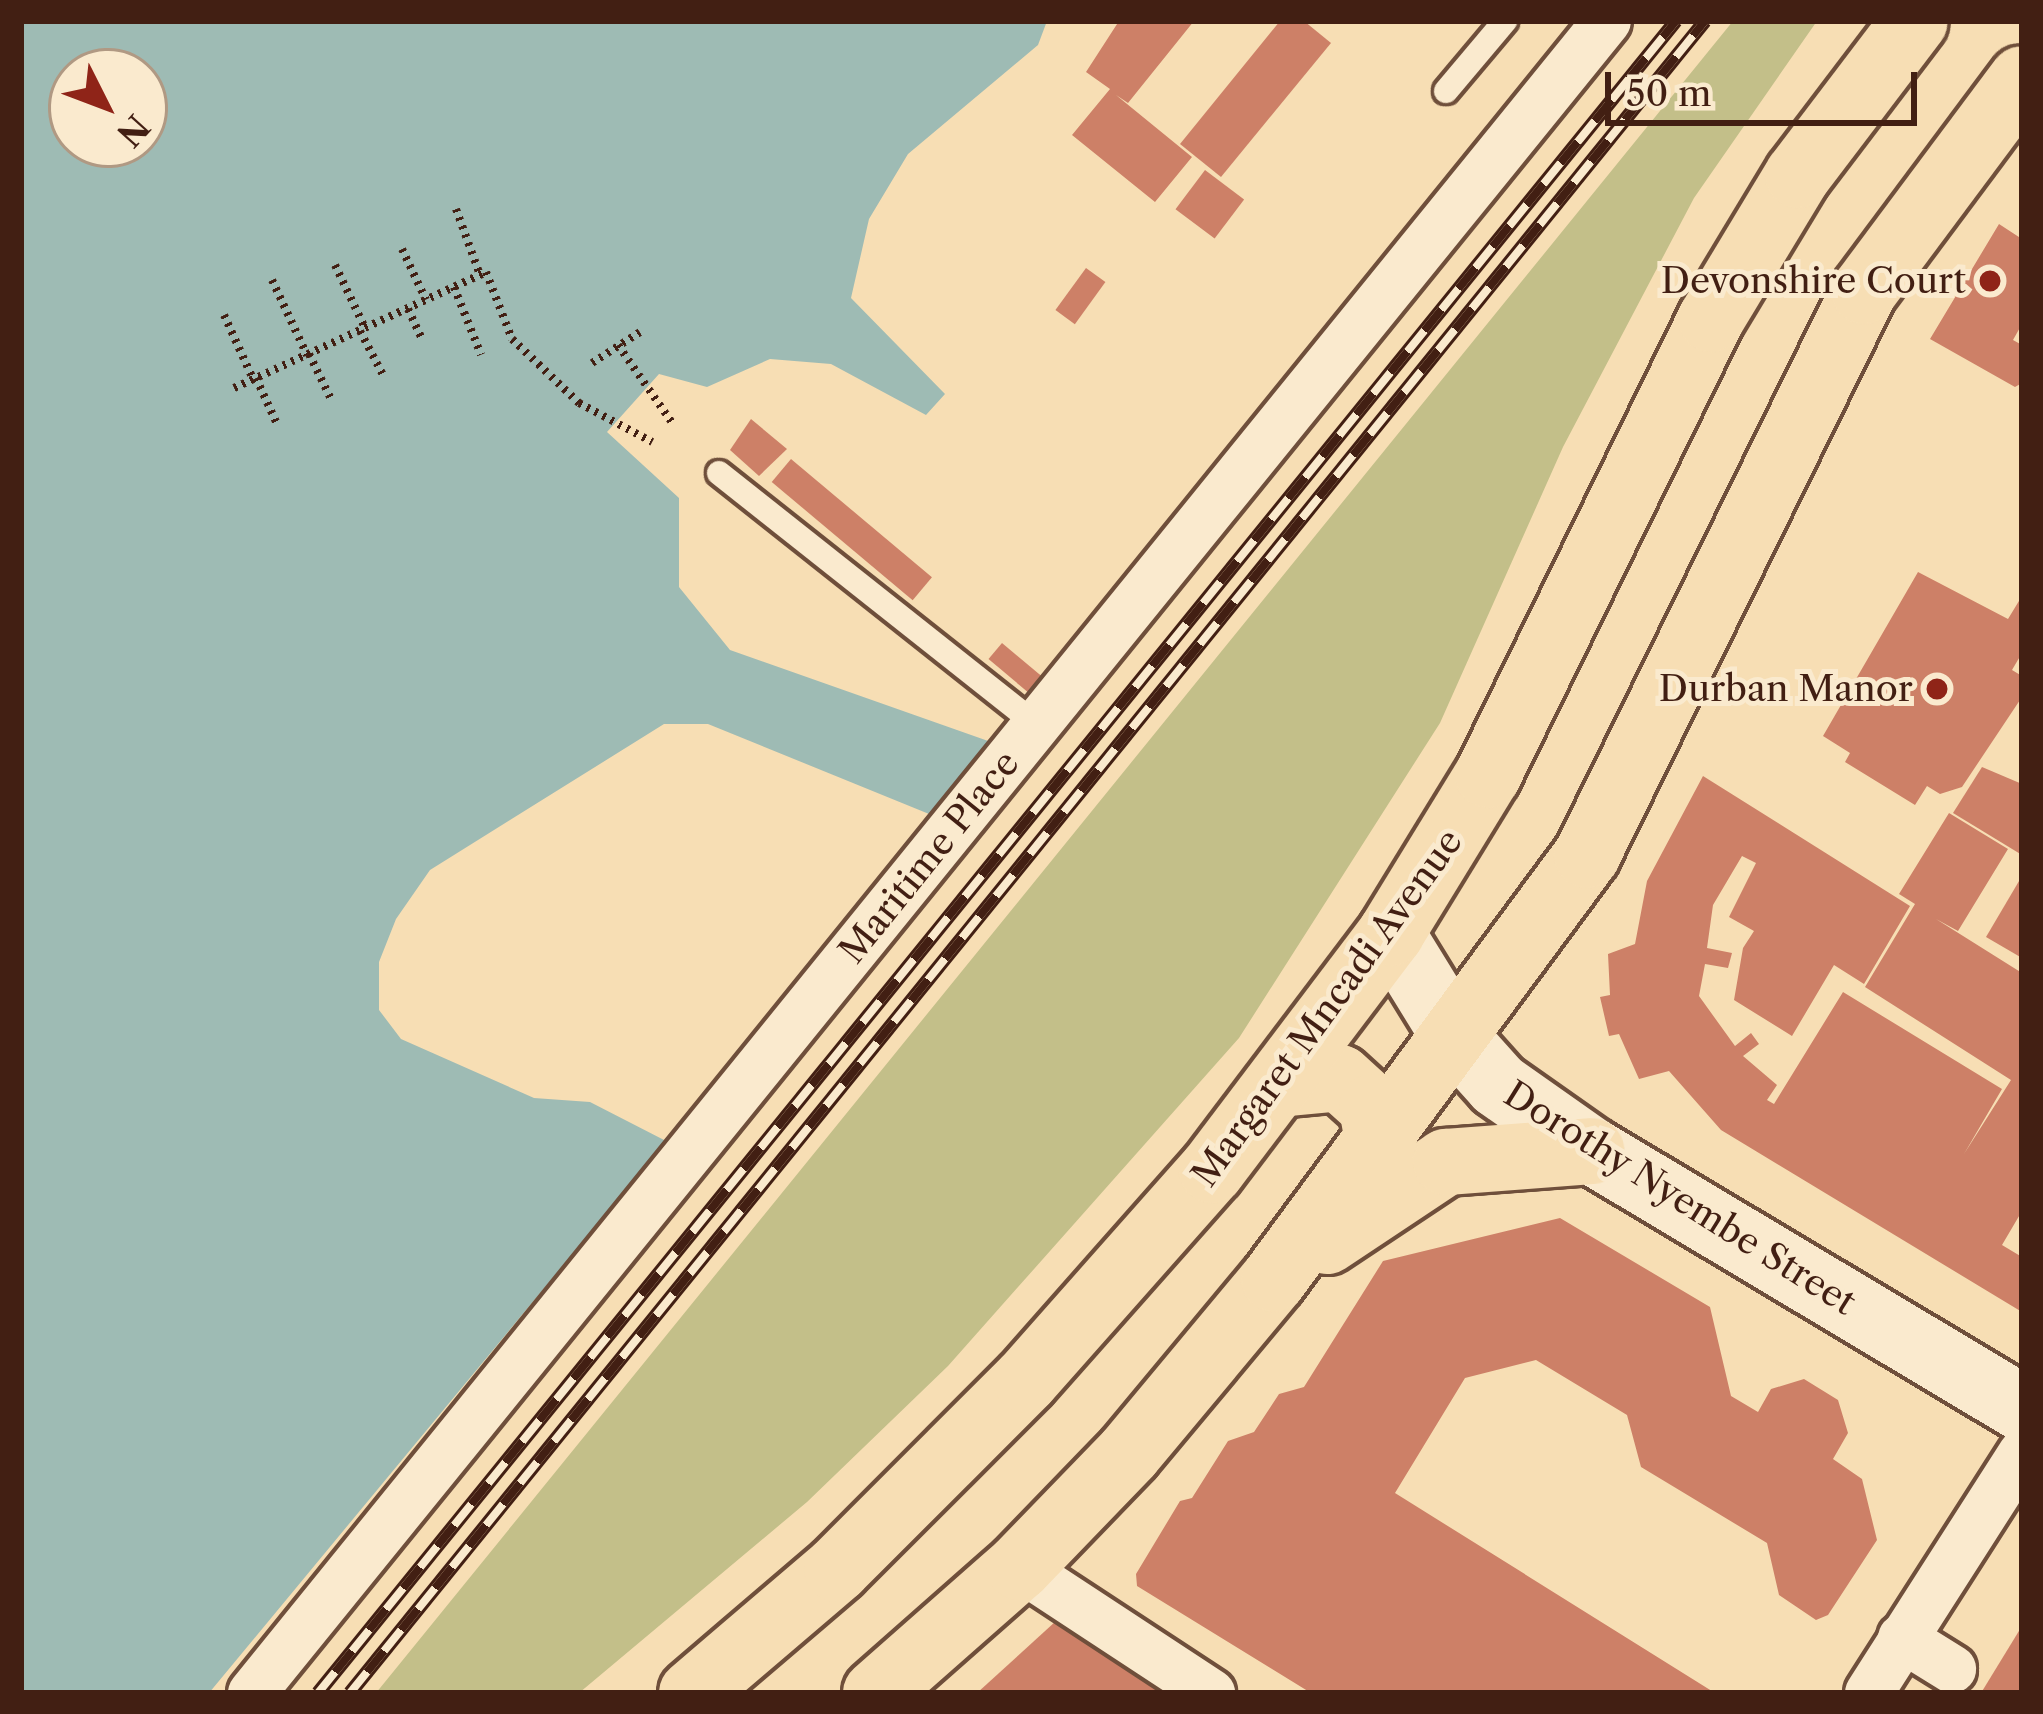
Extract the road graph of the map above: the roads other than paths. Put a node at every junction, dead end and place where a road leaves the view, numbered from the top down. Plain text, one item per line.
1 (1505, 21) edge
2 (1607, 21) edge
3 (1916, 21) edge
4 (2022, 79) edge
5 (1446, 91) dead end
6 (718, 473) dead end
7 (1037, 724) junction
8 (1391, 933) junction
9 (1455, 1037) junction
10 (1279, 1084) junction
11 (1378, 1140) junction
12 (1592, 1151) junction
13 (1274, 1279) junction
14 (2022, 1408) edge
15 (2022, 1454) edge
16 (1019, 1568) junction
17 (1902, 1638) junction
18 (1952, 1669) dead end
19 (252, 1693) edge
20 (692, 1693) edge
21 (876, 1693) edge
22 (1211, 1693) edge
23 (1869, 1693) edge

1 - 5 lane
2 - 7 street, Maritime Place
3 - 8 main road, Margaret Mncadi Avenue
4 - 9 main road
6 - 7 lane
7 - 19 street, Maritime Place
8 - 9 main road, Dorothy Nyembe Street
8 - 10 main road, Margaret Mncadi Avenue
9 - 11 main road
9 - 12 main road, Dorothy Nyembe Street
10 - 11 main road
10 - 20 main road, Margaret Mncadi Avenue
11 - 13 main road
12 - 13 main road
12 - 14 main road, Dorothy Nyembe Street
13 - 16 main road
15 - 17 street
16 - 21 main road
16 - 22 street
17 - 18 street
17 - 23 street

